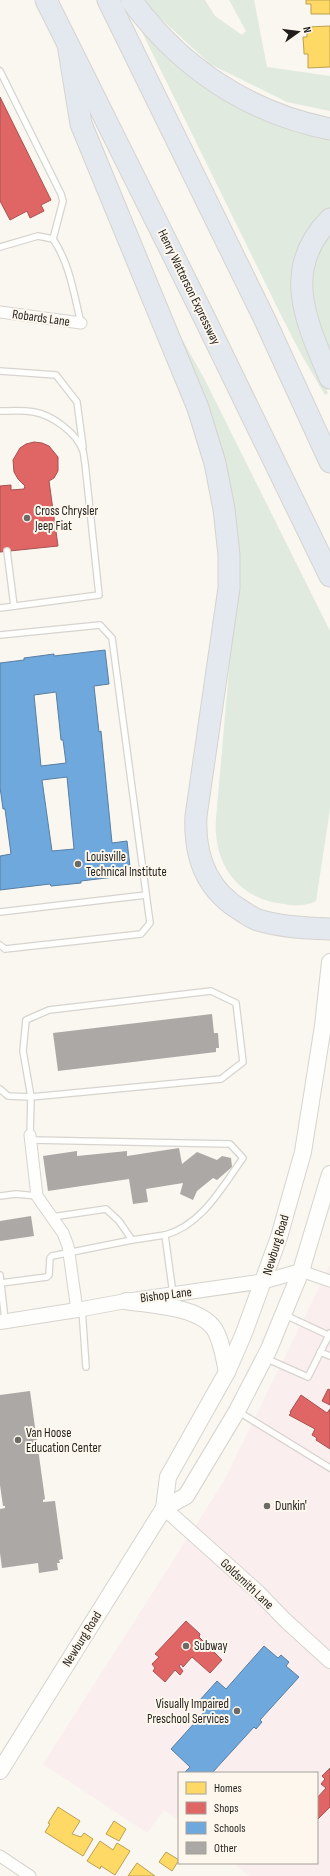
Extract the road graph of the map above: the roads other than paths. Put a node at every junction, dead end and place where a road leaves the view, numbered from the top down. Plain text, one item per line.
1 (46, 0) edge
2 (108, 0) edge
3 (131, 0) edge
4 (68, 44) junction
5 (0, 71) edge
6 (330, 130) edge
7 (330, 219) edge
8 (53, 240) junction
9 (0, 247) edge
10 (0, 312) edge
11 (81, 323) joint
12 (0, 371) edge
13 (330, 378) edge
14 (0, 411) edge
15 (83, 451) junction
16 (330, 462) edge
17 (7, 551) dead end
18 (330, 576) edge
19 (14, 606) junction
20 (0, 608) edge
21 (0, 635) edge
22 (146, 895) junction
23 (0, 912) edge
24 (330, 929) edge
25 (0, 945) edge
26 (330, 962) edge
27 (0, 1089) edge
28 (31, 1097) junction
29 (31, 1138) junction
30 (330, 1174) edge
31 (0, 1196) edge
32 (37, 1196) junction
33 (52, 1217) junction
34 (164, 1235) junction
35 (132, 1240) junction
36 (68, 1252) junction
37 (301, 1272) junction
38 (0, 1275) edge
39 (330, 1280) edge
40 (264, 1281) junction
41 (1, 1283) edge
42 (173, 1294) junction
43 (126, 1301) junction
44 (80, 1310) junction
45 (283, 1314) junction
46 (2, 1322) edge
47 (330, 1334) edge
48 (320, 1352) junction
49 (330, 1356) edge
50 (264, 1358) junction
51 (86, 1367) dead end
52 (227, 1372) junction
53 (237, 1410) junction
54 (330, 1468) edge
55 (164, 1508) junction
56 (330, 1661) edge
57 (0, 1771) edge
58 (0, 1856) edge
59 (30, 1876) edge

1 - 4 highway, Henry Watterson Expressway
2 - 16 highway
3 - 6 highway
4 - 18 highway, Henry Watterson Expressway
4 - 24 highway
5 - 8 lane
7 - 13 highway
8 - 9 lane
8 - 11 lane
10 - 11 street, Robards Lane
12 - 15 lane
14 - 15 lane
15 - 19 lane
17 - 19 lane
19 - 20 lane
21 - 22 lane
22 - 23 lane
22 - 25 lane
26 - 40 main road, Newburg Road
27 - 28 lane
28 - 28 lane
28 - 29 lane
29 - 32 street
29 - 34 lane
30 - 37 main road, Newburg Road
31 - 32 lane
32 - 33 street
33 - 35 lane
33 - 36 street
34 - 35 lane
34 - 42 lane
35 - 36 lane
36 - 41 lane
36 - 44 street
37 - 39 street, Bishop Lane
37 - 40 street, Bishop Lane
37 - 45 main road, Newburg Road
38 - 41 lane
40 - 42 street, Bishop Lane
40 - 52 main road, Newburg Road
41 - 46 lane
42 - 43 street, Bishop Lane
43 - 44 street, Bishop Lane
43 - 52 main road
44 - 46 street, Bishop Lane
44 - 51 lane
45 - 47 lane
45 - 50 main road, Newburg Road
47 - 48 lane
48 - 49 lane
48 - 50 lane
50 - 53 main road, Newburg Road
52 - 55 main road, Newburg Road
53 - 54 lane
53 - 55 main road, Newburg Road
55 - 56 street, Goldsmith Lane
55 - 57 main road, Newburg Road
58 - 59 street

